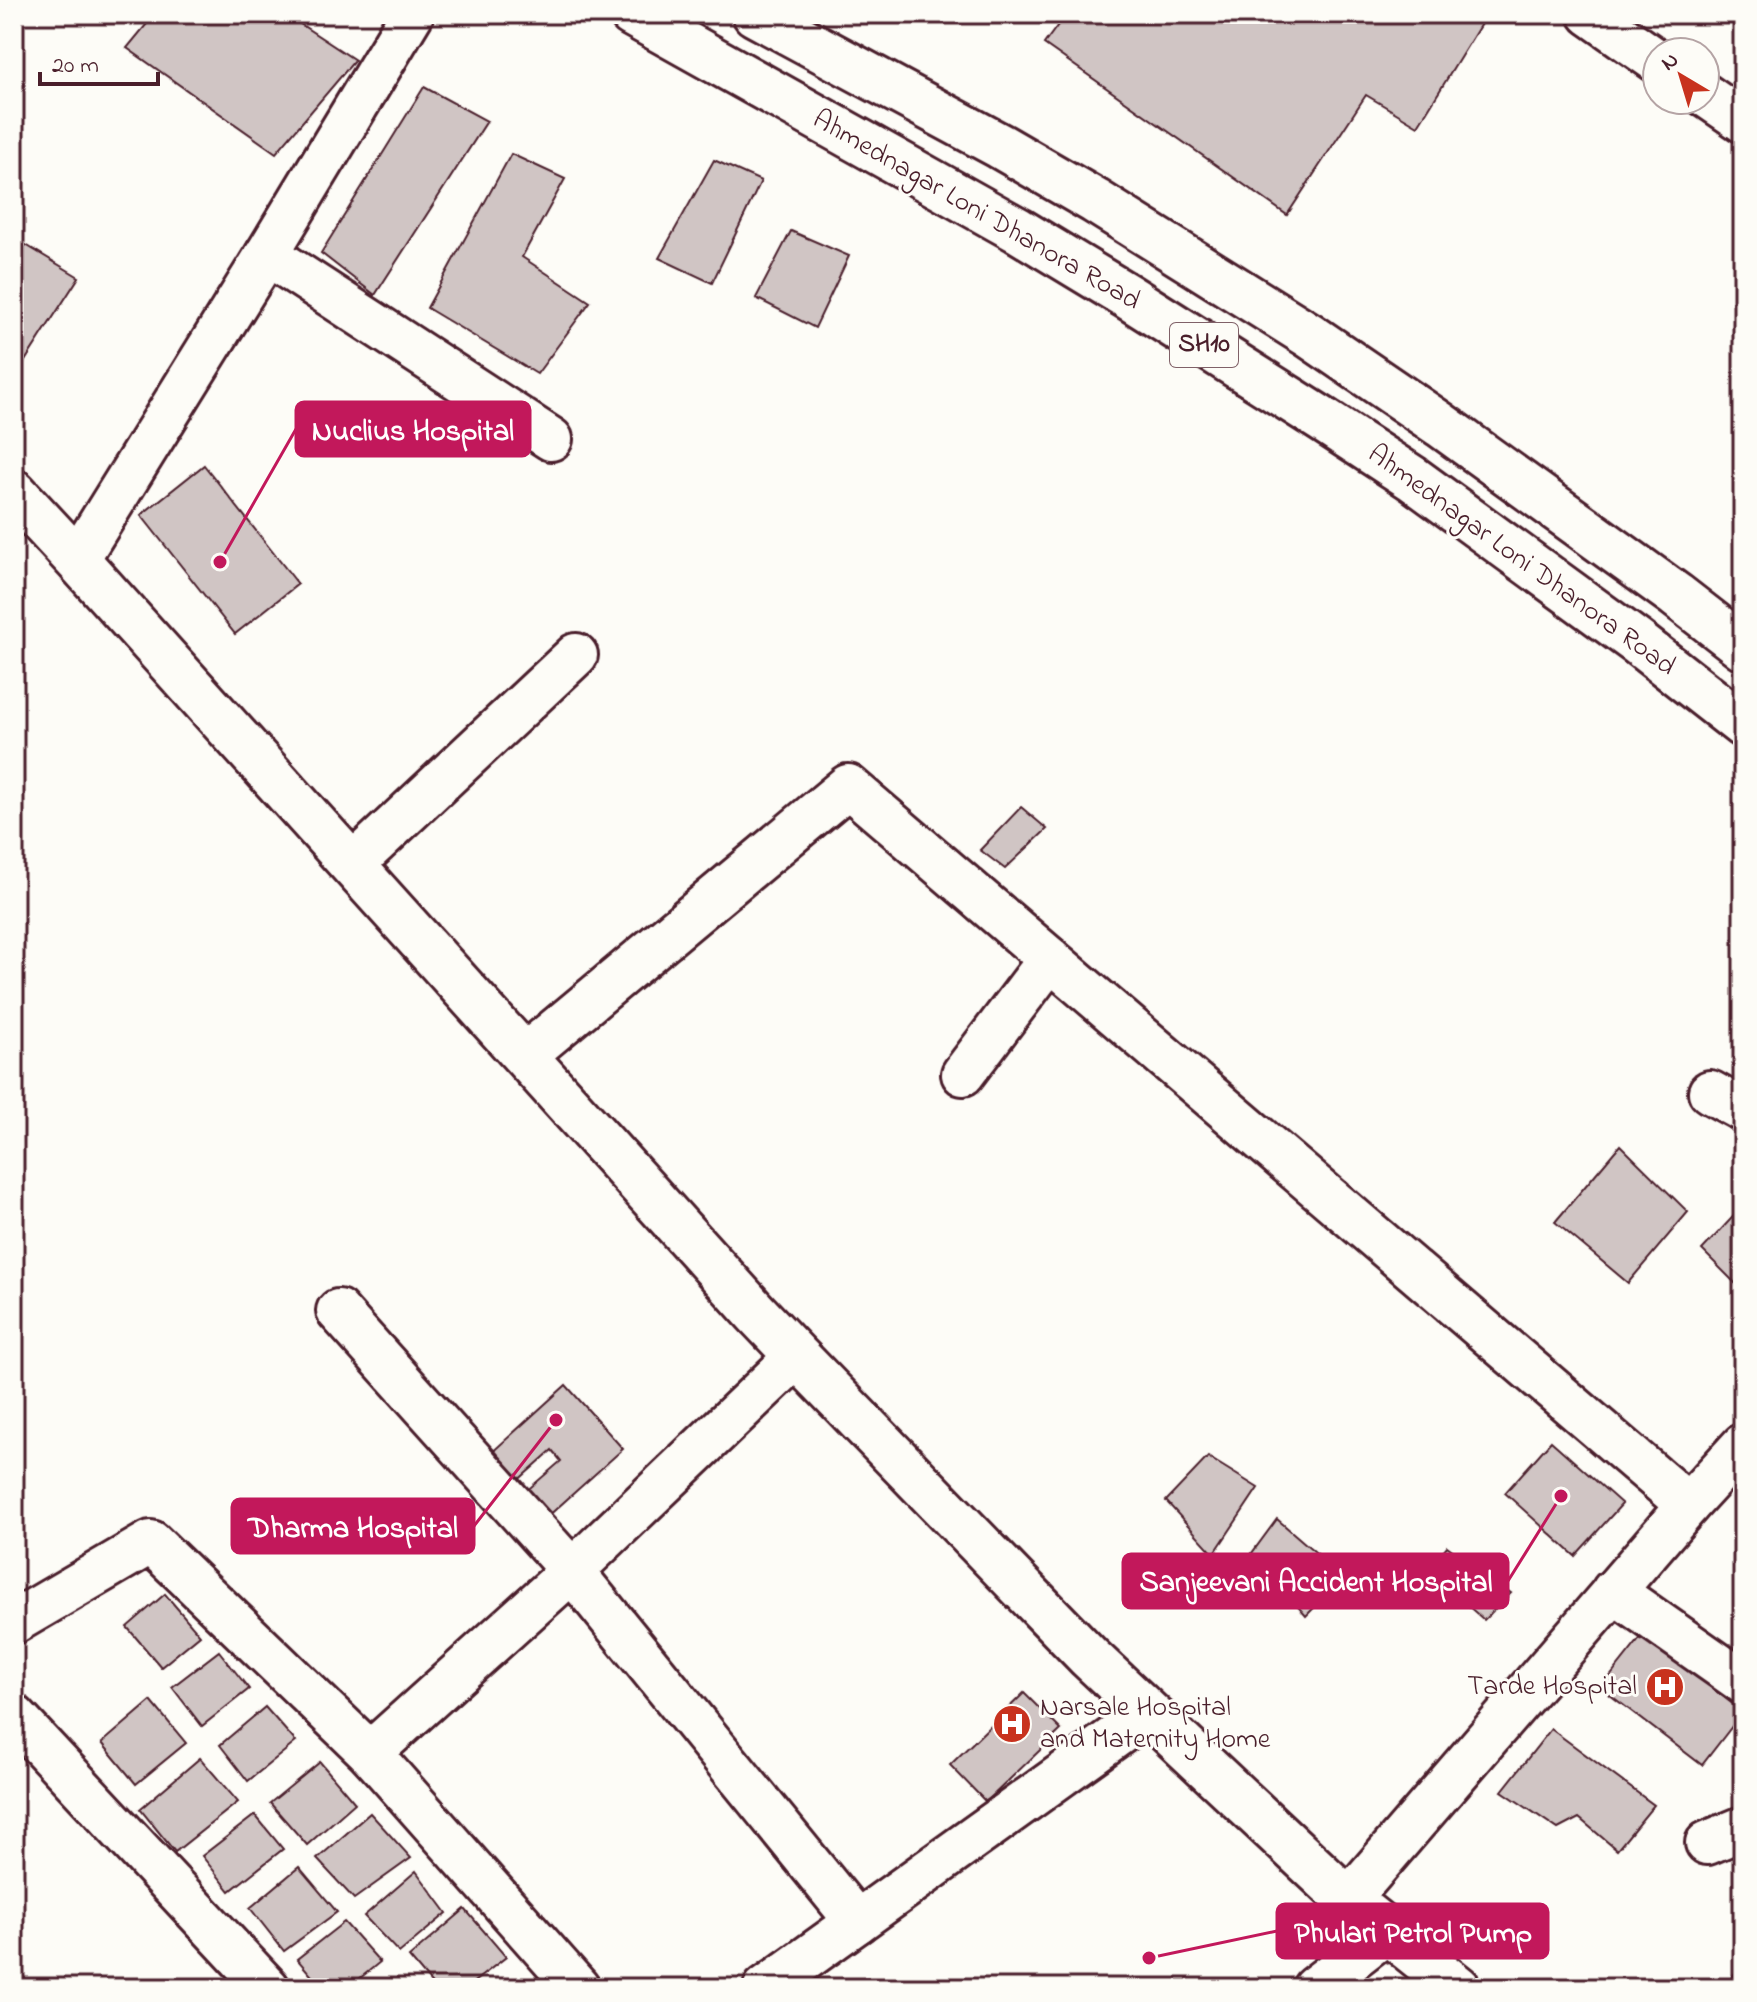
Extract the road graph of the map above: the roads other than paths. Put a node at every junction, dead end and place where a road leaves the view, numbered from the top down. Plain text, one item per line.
1 (412, 14) edge
2 (632, 14) edge
3 (755, 14) edge
4 (1590, 14) edge
5 (1641, 50) edge
6 (1721, 106) edge
7 (1743, 121) edge
8 (267, 254) junction
9 (551, 439) dead end
10 (14, 492) edge
11 (77, 560) junction
12 (1743, 647) edge
13 (576, 655) dead end
14 (1743, 725) edge
15 (352, 865) junction
16 (1050, 959) junction
17 (524, 1056) junction
18 (963, 1074) dead end
19 (338, 1311) dead end
20 (797, 1356) junction
21 (1743, 1445) edge
22 (1688, 1505) junction
23 (572, 1571) junction
24 (1613, 1591) junction
25 (14, 1622) edge
26 (1743, 1682) edge
27 (1148, 1713) junction
28 (14, 1716) edge
29 (370, 1753) junction
30 (1348, 1900) junction
31 (857, 1922) junction
32 (1388, 1931) junction
33 (268, 1988) edge
34 (578, 1988) edge
35 (765, 1988) edge
36 (1314, 1988) edge
37 (1458, 1988) edge

1 - 8 street
2 - 14 main road, Ahmednagar Loni Dhanora Road / SH10
3 - 12 main road, SH10
4 - 5 street
6 - 7 street
8 - 9 street
8 - 11 street
10 - 11 main road
11 - 15 main road
13 - 15 street
15 - 17 main road
16 - 17 street
16 - 18 street
16 - 22 street
17 - 20 main road
19 - 23 street
20 - 23 street
20 - 27 main road
21 - 22 street
22 - 24 street
23 - 29 street
23 - 31 street
24 - 26 street
24 - 30 street
25 - 29 street
27 - 30 main road
27 - 31 street
28 - 33 street
29 - 34 street
30 - 32 main road
31 - 35 street
32 - 36 street
32 - 37 main road

